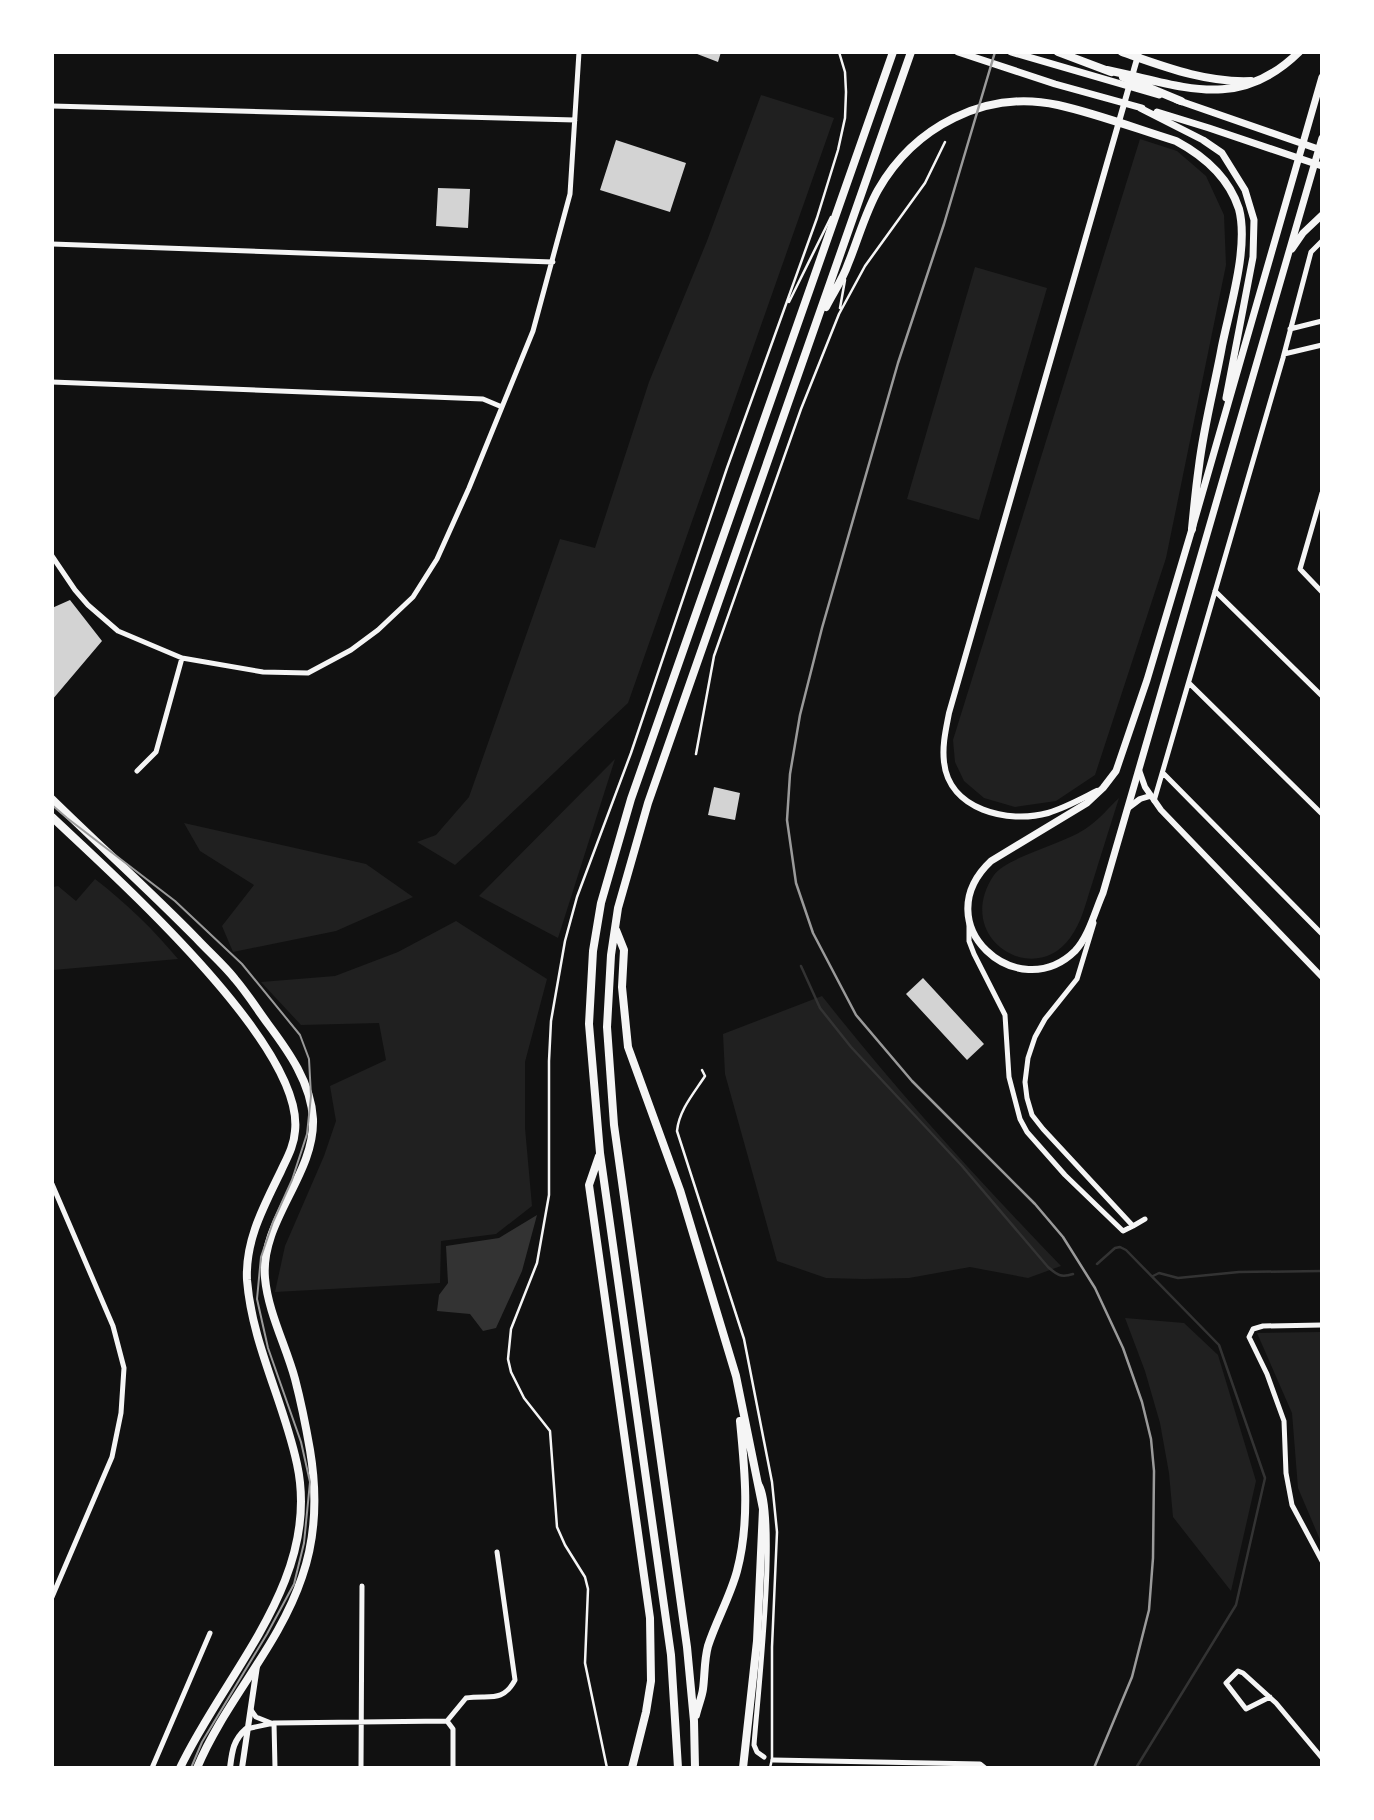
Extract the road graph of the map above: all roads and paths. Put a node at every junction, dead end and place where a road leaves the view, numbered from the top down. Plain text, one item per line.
1 (579, 52) edge
2 (838, 52) edge
3 (893, 52) edge
4 (911, 52) edge
5 (958, 52) edge
6 (1011, 52) edge
7 (1058, 52) edge
8 (1122, 52) edge
9 (1139, 52) edge
10 (1299, 52) edge
11 (1107, 70) junction
12 (1321, 77) edge
13 (1261, 81) junction
14 (1181, 101) junction
15 (52, 106) edge
16 (1140, 108) junction
17 (575, 120) junction
18 (1321, 138) edge
19 (945, 142) dead end
20 (1321, 151) edge
21 (1321, 166) edge
22 (848, 184) junction
23 (1321, 215) edge
24 (1321, 241) edge
25 (52, 244) edge
26 (1286, 259) junction
27 (553, 262) junction
28 (848, 267) junction
29 (783, 314) junction
30 (839, 314) junction
31 (1321, 321) edge
32 (814, 328) junction
33 (1290, 328) junction
34 (1321, 345) edge
35 (1284, 354) junction
36 (52, 382) edge
37 (502, 407) junction
38 (1216, 448) junction
39 (1321, 493) edge
40 (1192, 529) junction
41 (52, 556) edge
42 (1215, 591) junction
43 (1321, 592) edge
44 (182, 658) junction
45 (1189, 683) junction
46 (1321, 696) edge
47 (696, 754) dead end
48 (1138, 765) junction
49 (137, 771) dead end
50 (1163, 773) junction
51 (1103, 788) junction
52 (52, 799) edge
53 (1152, 799) junction
54 (1125, 811) junction
55 (1321, 814) edge
56 (52, 817) edge
57 (1103, 893) junction
58 (969, 915) junction
59 (615, 927) junction
60 (1321, 934) edge
61 (1321, 977) edge
62 (702, 1070) dead end
63 (600, 1153) junction
64 (1076, 1165) junction
65 (1065, 1175) junction
66 (52, 1184) edge
67 (1144, 1219) dead end
68 (1133, 1226) junction
69 (1321, 1325) edge
70 (736, 1376) junction
71 (757, 1481) junction
72 (497, 1552) dead end
73 (1321, 1561) edge
74 (362, 1586) dead end
75 (52, 1597) edge
76 (210, 1633) dead end
77 (258, 1661) junction
78 (1270, 1697) junction
79 (250, 1705) junction
80 (447, 1721) junction
81 (694, 1721) junction
82 (360, 1722) junction
83 (274, 1723) junction
84 (246, 1729) junction
85 (764, 1757) dead end
86 (1321, 1758) edge
87 (773, 1760) dead end
88 (152, 1768) edge
89 (180, 1768) edge
90 (197, 1768) edge
91 (230, 1768) edge
92 (242, 1768) edge
93 (275, 1768) edge
94 (361, 1768) edge
95 (453, 1768) edge
96 (607, 1768) edge
97 (632, 1768) edge
98 (678, 1768) edge
99 (695, 1768) edge
100 (743, 1768) edge
101 (770, 1768) edge
102 (985, 1768) edge

1 - 17 street
2 - 29 lane
3 - 22 main road
4 - 32 main road
5 - 16 main road
6 - 14 main road
7 - 11 main road
8 - 13 main road
9 - 51 street
10 - 13 main road
11 - 13 main road
11 - 14 main road
12 - 38 main road
14 - 20 main road
15 - 17 street
16 - 21 main road
16 - 38 main road
17 - 27 street
18 - 26 main road
19 - 30 lane
22 - 29 lane
22 - 63 main road
23 - 26 main road
24 - 33 street
25 - 27 street
26 - 48 main road
27 - 37 street
28 - 30 lane
28 - 32 main road
28 - 40 main road
29 - 96 lane
30 - 47 lane
31 - 33 street
32 - 59 main road
33 - 35 street
34 - 35 street
35 - 42 street
36 - 37 street
37 - 44 street
38 - 40 main road
39 - 43 street
40 - 51 main road
41 - 44 street
42 - 45 street
42 - 46 street
44 - 49 street
45 - 50 street
45 - 55 street
48 - 53 street
48 - 54 main road
50 - 53 street
50 - 60 street
51 - 58 main road
52 - 77 main road
53 - 54 street
53 - 61 street
54 - 57 main road
56 - 89 main road
57 - 58 main road
57 - 64 street
58 - 65 street
59 - 70 main road
59 - 81 main road
62 - 101 lane
63 - 97 main road
63 - 98 main road
64 - 65 street
64 - 68 street
65 - 68 street
66 - 75 street
67 - 68 street
69 - 73 street
70 - 71 main road
70 - 81 main road
71 - 85 street
71 - 100 main road
72 - 80 street
74 - 82 street
76 - 88 street
77 - 79 street
77 - 90 main road
78 - 78 street
78 - 86 street
79 - 83 street
79 - 84 street
80 - 82 street
80 - 95 street
81 - 99 main road
82 - 83 street
82 - 94 street
83 - 84 street
83 - 93 street
84 - 91 street
84 - 92 street
87 - 102 street

